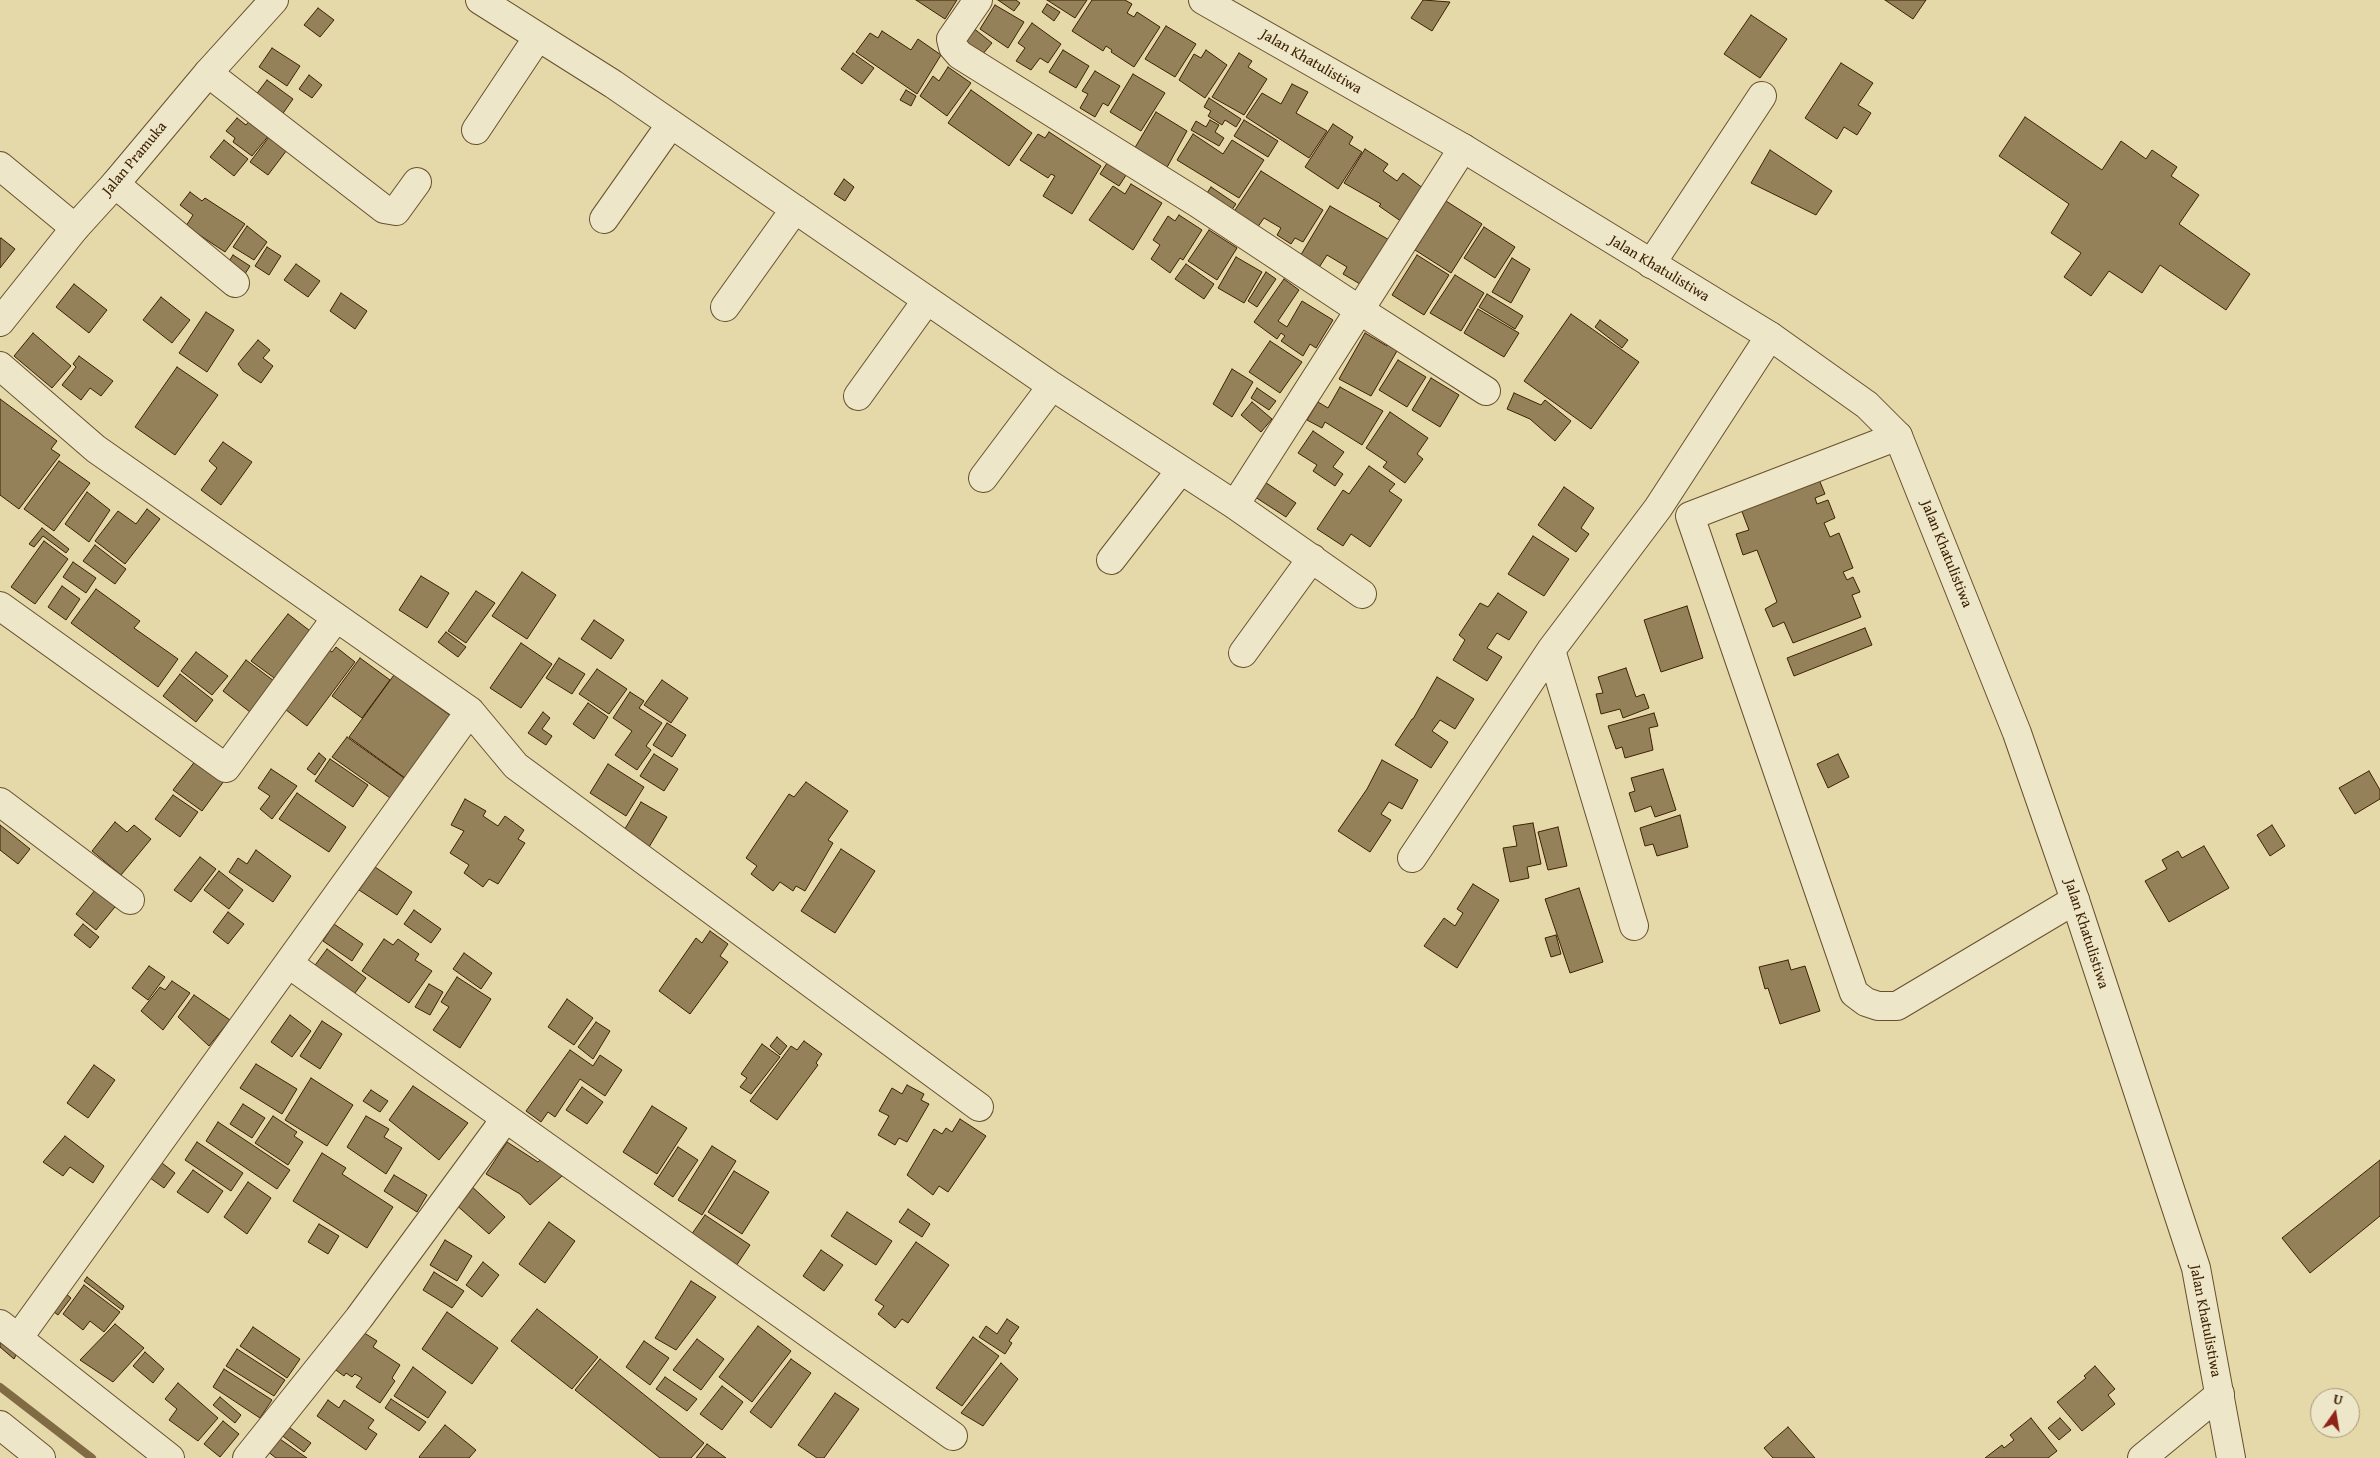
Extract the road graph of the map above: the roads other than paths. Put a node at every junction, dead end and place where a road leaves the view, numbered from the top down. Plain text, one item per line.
1 (274, 0) edge
2 (480, 0) edge
3 (978, 0) edge
4 (1203, 0) edge
5 (538, 37) junction
6 (208, 72) junction
7 (1762, 96) dead end
8 (671, 124) junction
9 (476, 130) dead end
10 (1463, 148) junction
11 (0, 166) edge
12 (418, 182) dead end
13 (115, 184) junction
14 (795, 209) junction
15 (604, 219) dead end
16 (75, 228) junction
17 (1651, 264) junction
18 (235, 283) dead end
19 (927, 300) junction
20 (725, 307) dead end
21 (1361, 311) junction
22 (0, 322) edge
23 (1770, 336) junction
24 (0, 366) edge
25 (1052, 386) junction
26 (1486, 391) dead end
27 (858, 396) dead end
28 (1898, 436) junction
29 (1180, 471) junction
30 (983, 478) dead end
31 (1235, 505) junction
32 (1658, 508) junction
33 (1690, 516) junction
34 (1312, 558) junction
35 (1111, 560) dead end
36 (1362, 594) dead end
37 (0, 606) edge
38 (336, 618) junction
39 (1551, 650) junction
40 (1243, 653) dead end
41 (470, 711) junction
42 (0, 802) edge
43 (1412, 858) dead end
44 (130, 900) dead end
45 (2075, 900) junction
46 (1634, 926) dead end
47 (289, 964) junction
48 (979, 1107) dead end
49 (506, 1118) junction
50 (9, 1331) edge
51 (2220, 1394) junction
52 (0, 1425) edge
53 (953, 1436) dead end
54 (41, 1458) edge
55 (170, 1458) edge
56 (247, 1458) edge
57 (2142, 1458) edge
58 (2231, 1458) edge

1 - 6 street, Jalan Pramuka
2 - 5 street
3 - 21 street
4 - 10 street, Jalan Khatulistiwa
5 - 8 street
5 - 9 street
6 - 12 street
6 - 13 street, Jalan Pramuka
7 - 17 street
8 - 14 street
8 - 15 street
10 - 17 street, Jalan Khatulistiwa
10 - 21 street
11 - 16 street
13 - 16 street, Jalan Pramuka
13 - 18 street
14 - 19 street
14 - 20 street
16 - 22 street, Jalan Pramuka
17 - 23 street, Jalan Khatulistiwa
19 - 25 street
19 - 27 street
21 - 26 street
21 - 31 street
23 - 28 street, Jalan Khatulistiwa
23 - 32 street
24 - 38 street
25 - 29 street
25 - 30 street
28 - 33 street
28 - 45 street, Jalan Khatulistiwa
29 - 31 street
29 - 35 street
31 - 34 street
32 - 33 street
32 - 39 street
33 - 45 street
34 - 36 street
34 - 40 street
37 - 38 street
38 - 41 street
39 - 43 street
39 - 46 street
41 - 47 street
41 - 48 street
42 - 44 street
45 - 51 street, Jalan Khatulistiwa
47 - 49 street
47 - 50 street
49 - 53 street
49 - 56 street
50 - 55 street
51 - 57 street
51 - 58 street, Jalan Khatulistiwa
52 - 54 street

